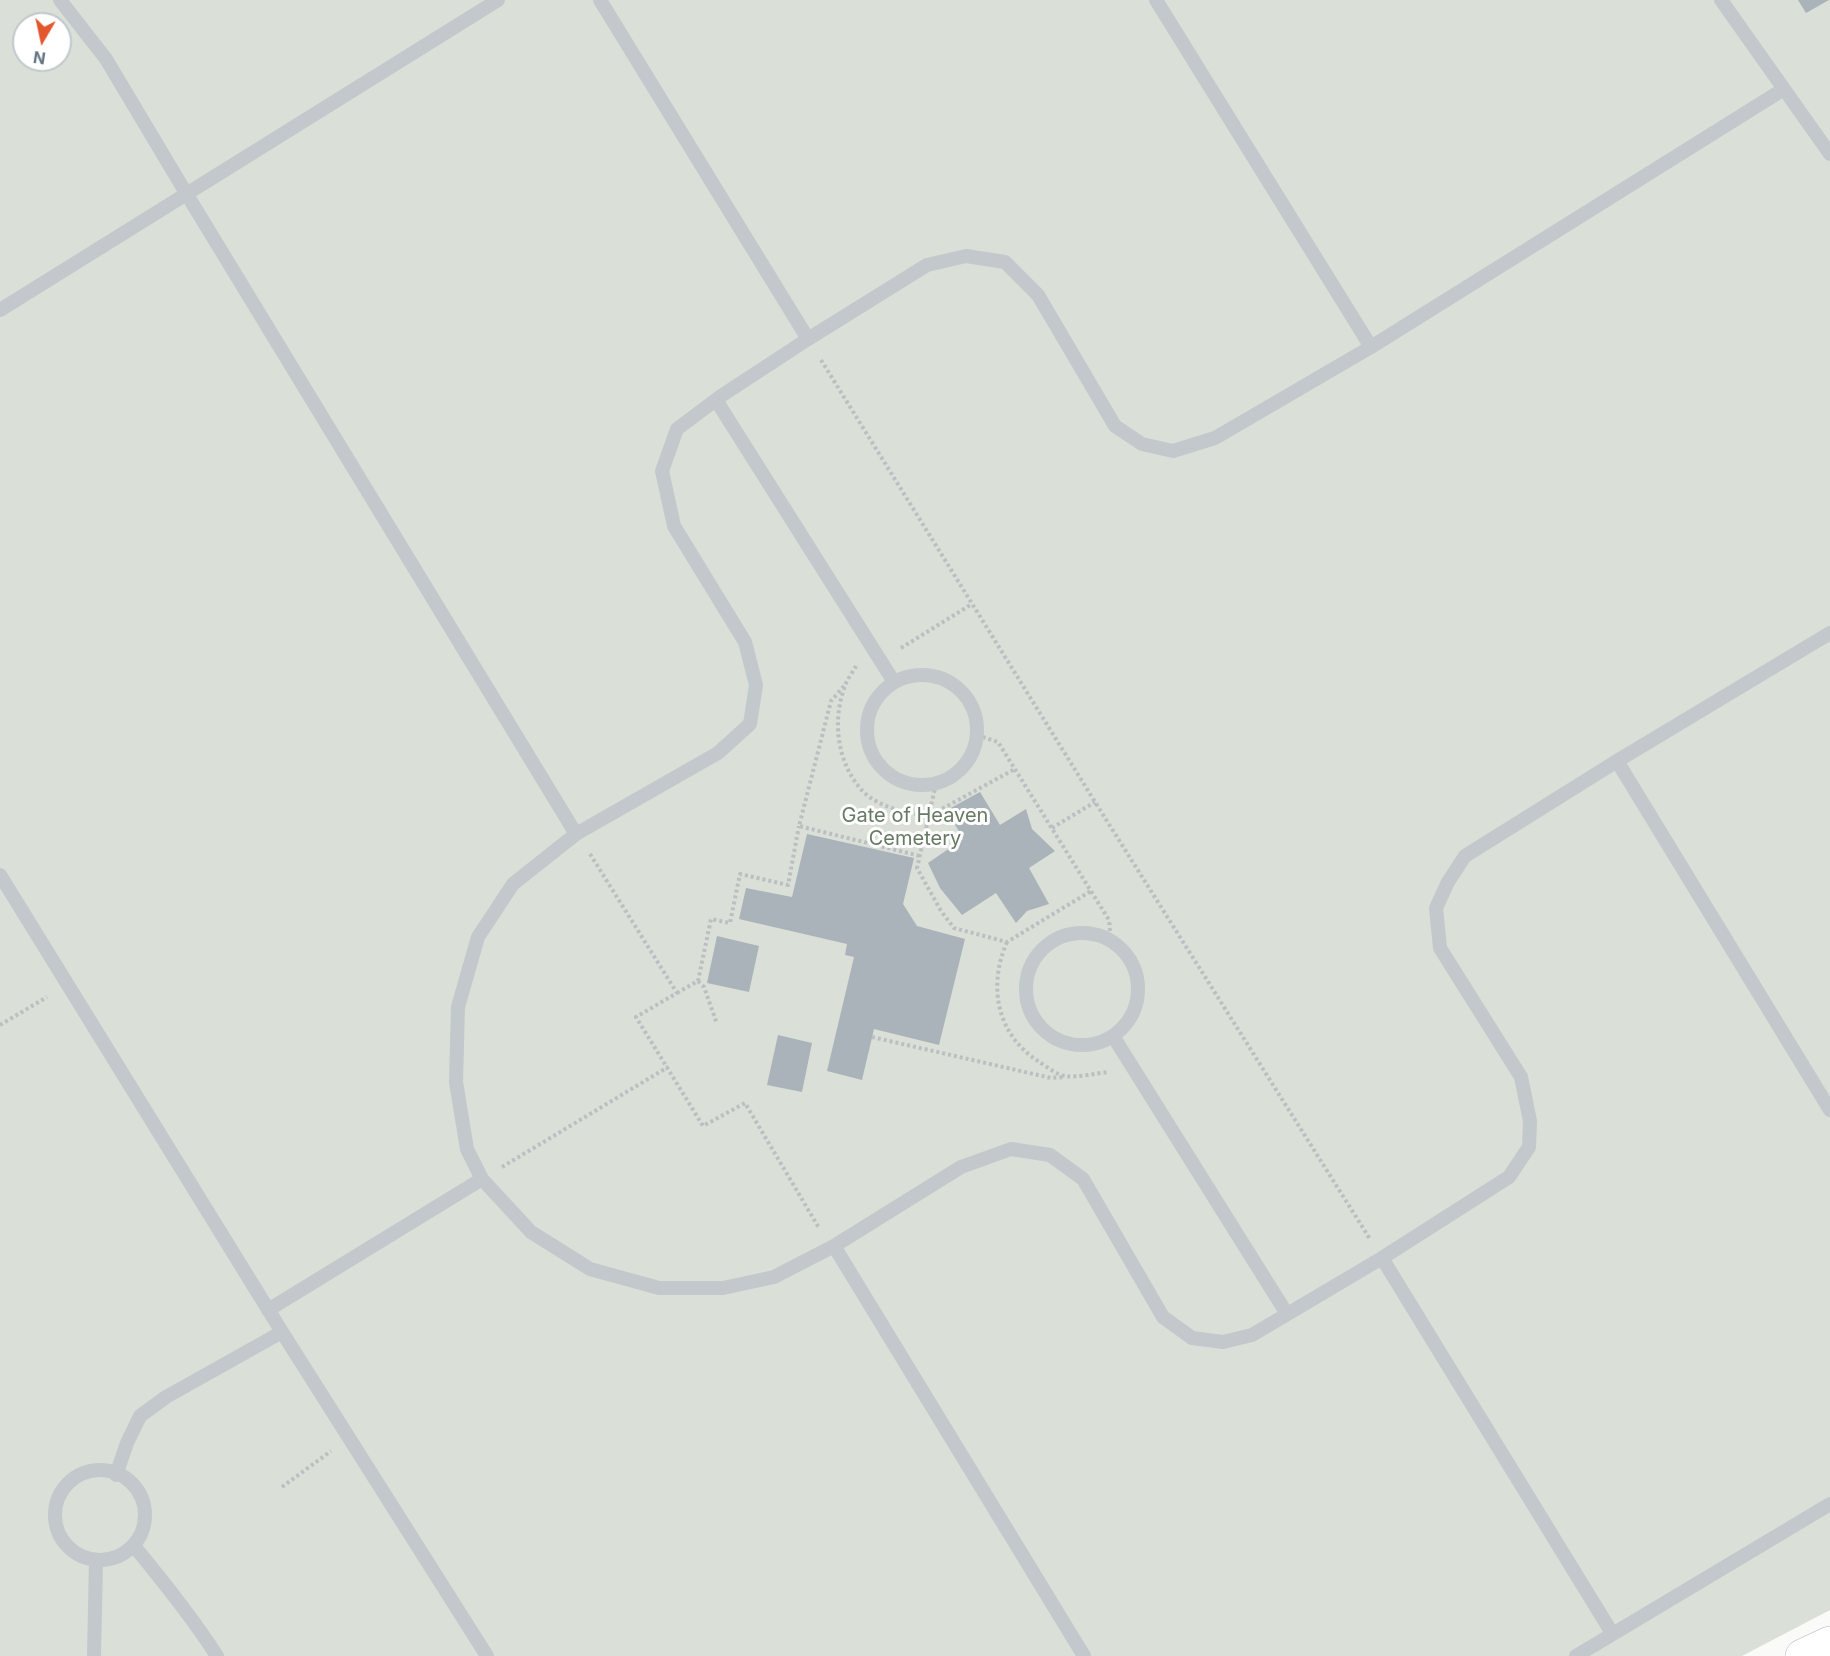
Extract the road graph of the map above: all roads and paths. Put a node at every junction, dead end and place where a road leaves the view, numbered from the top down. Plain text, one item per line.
1 (60, 0) edge
2 (498, 0) edge
3 (600, 0) edge
4 (1156, 0) edge
5 (1721, 0) edge
6 (1784, 89) junction
7 (1830, 154) edge
8 (186, 193) junction
9 (0, 310) edge
10 (808, 339) junction
11 (1371, 347) junction
12 (716, 400) junction
13 (972, 604) junction
14 (1830, 633) edge
15 (871, 645) junction
16 (881, 661) junction
17 (894, 682) junction
18 (845, 686) junction
19 (977, 735) junction
20 (1617, 761) junction
21 (1015, 769) junction
22 (936, 784) junction
23 (1095, 802) junction
24 (929, 816) junction
25 (799, 826) junction
26 (1052, 828) junction
27 (576, 834) junction
28 (920, 856) junction
29 (0, 875) edge
30 (1091, 891) junction
31 (1111, 941) junction
32 (1007, 942) junction
33 (698, 981) junction
34 (67, 983) junction
35 (677, 993) junction
36 (717, 1024) dead end
37 (0, 1025) edge
38 (1113, 1036) junction
39 (872, 1037) dead end
40 (1131, 1064) junction
41 (668, 1067) junction
42 (1066, 1076) junction
43 (1830, 1110) edge
44 (482, 1179) junction
45 (832, 1246) junction
46 (1382, 1258) junction
47 (268, 1310) junction
48 (1287, 1314) junction
49 (282, 1332) junction
50 (348, 1438) junction
51 (116, 1474) junction
52 (282, 1487) dead end
53 (1830, 1504) edge
54 (134, 1546) junction
55 (96, 1560) junction
56 (1612, 1633) junction
57 (1830, 1643) edge
58 (94, 1656) edge
59 (217, 1656) edge
60 (487, 1656) edge
61 (1084, 1656) edge
62 (1576, 1656) edge
63 (1802, 1656) edge

1 - 8 lane
2 - 8 lane
3 - 10 lane
4 - 11 lane
5 - 6 lane
6 - 7 lane
6 - 11 lane
8 - 9 lane
8 - 27 lane
10 - 11 lane
10 - 12 lane
10 - 13 path
12 - 15 lane
12 - 27 lane
13 - 16 path
13 - 23 path
14 - 20 lane
15 - 16 lane
15 - 18 path
16 - 17 lane
17 - 19 lane
17 - 22 lane
18 - 24 path
18 - 25 path
19 - 21 path
19 - 22 lane
20 - 43 lane
20 - 46 lane
21 - 24 path
21 - 26 path
22 - 24 path
23 - 26 path
23 - 46 path
24 - 28 path
25 - 28 path
25 - 33 path
26 - 30 path
27 - 35 path
27 - 44 lane
28 - 32 path
29 - 34 lane
30 - 31 path
30 - 32 path
31 - 38 lane
31 - 38 lane
32 - 42 path
33 - 35 path
33 - 36 path
34 - 37 path
34 - 47 lane
35 - 41 path
38 - 40 lane
39 - 42 path
40 - 42 path
40 - 48 lane
41 - 44 path
41 - 45 path
44 - 45 lane
44 - 47 lane
45 - 48 lane
45 - 61 lane
46 - 48 lane
46 - 56 lane
47 - 49 lane
49 - 50 lane
49 - 51 lane
50 - 52 path
50 - 60 lane
51 - 54 lane
51 - 55 lane
53 - 56 lane
54 - 55 lane
54 - 59 lane
55 - 58 lane
56 - 62 lane
57 - 63 main road

